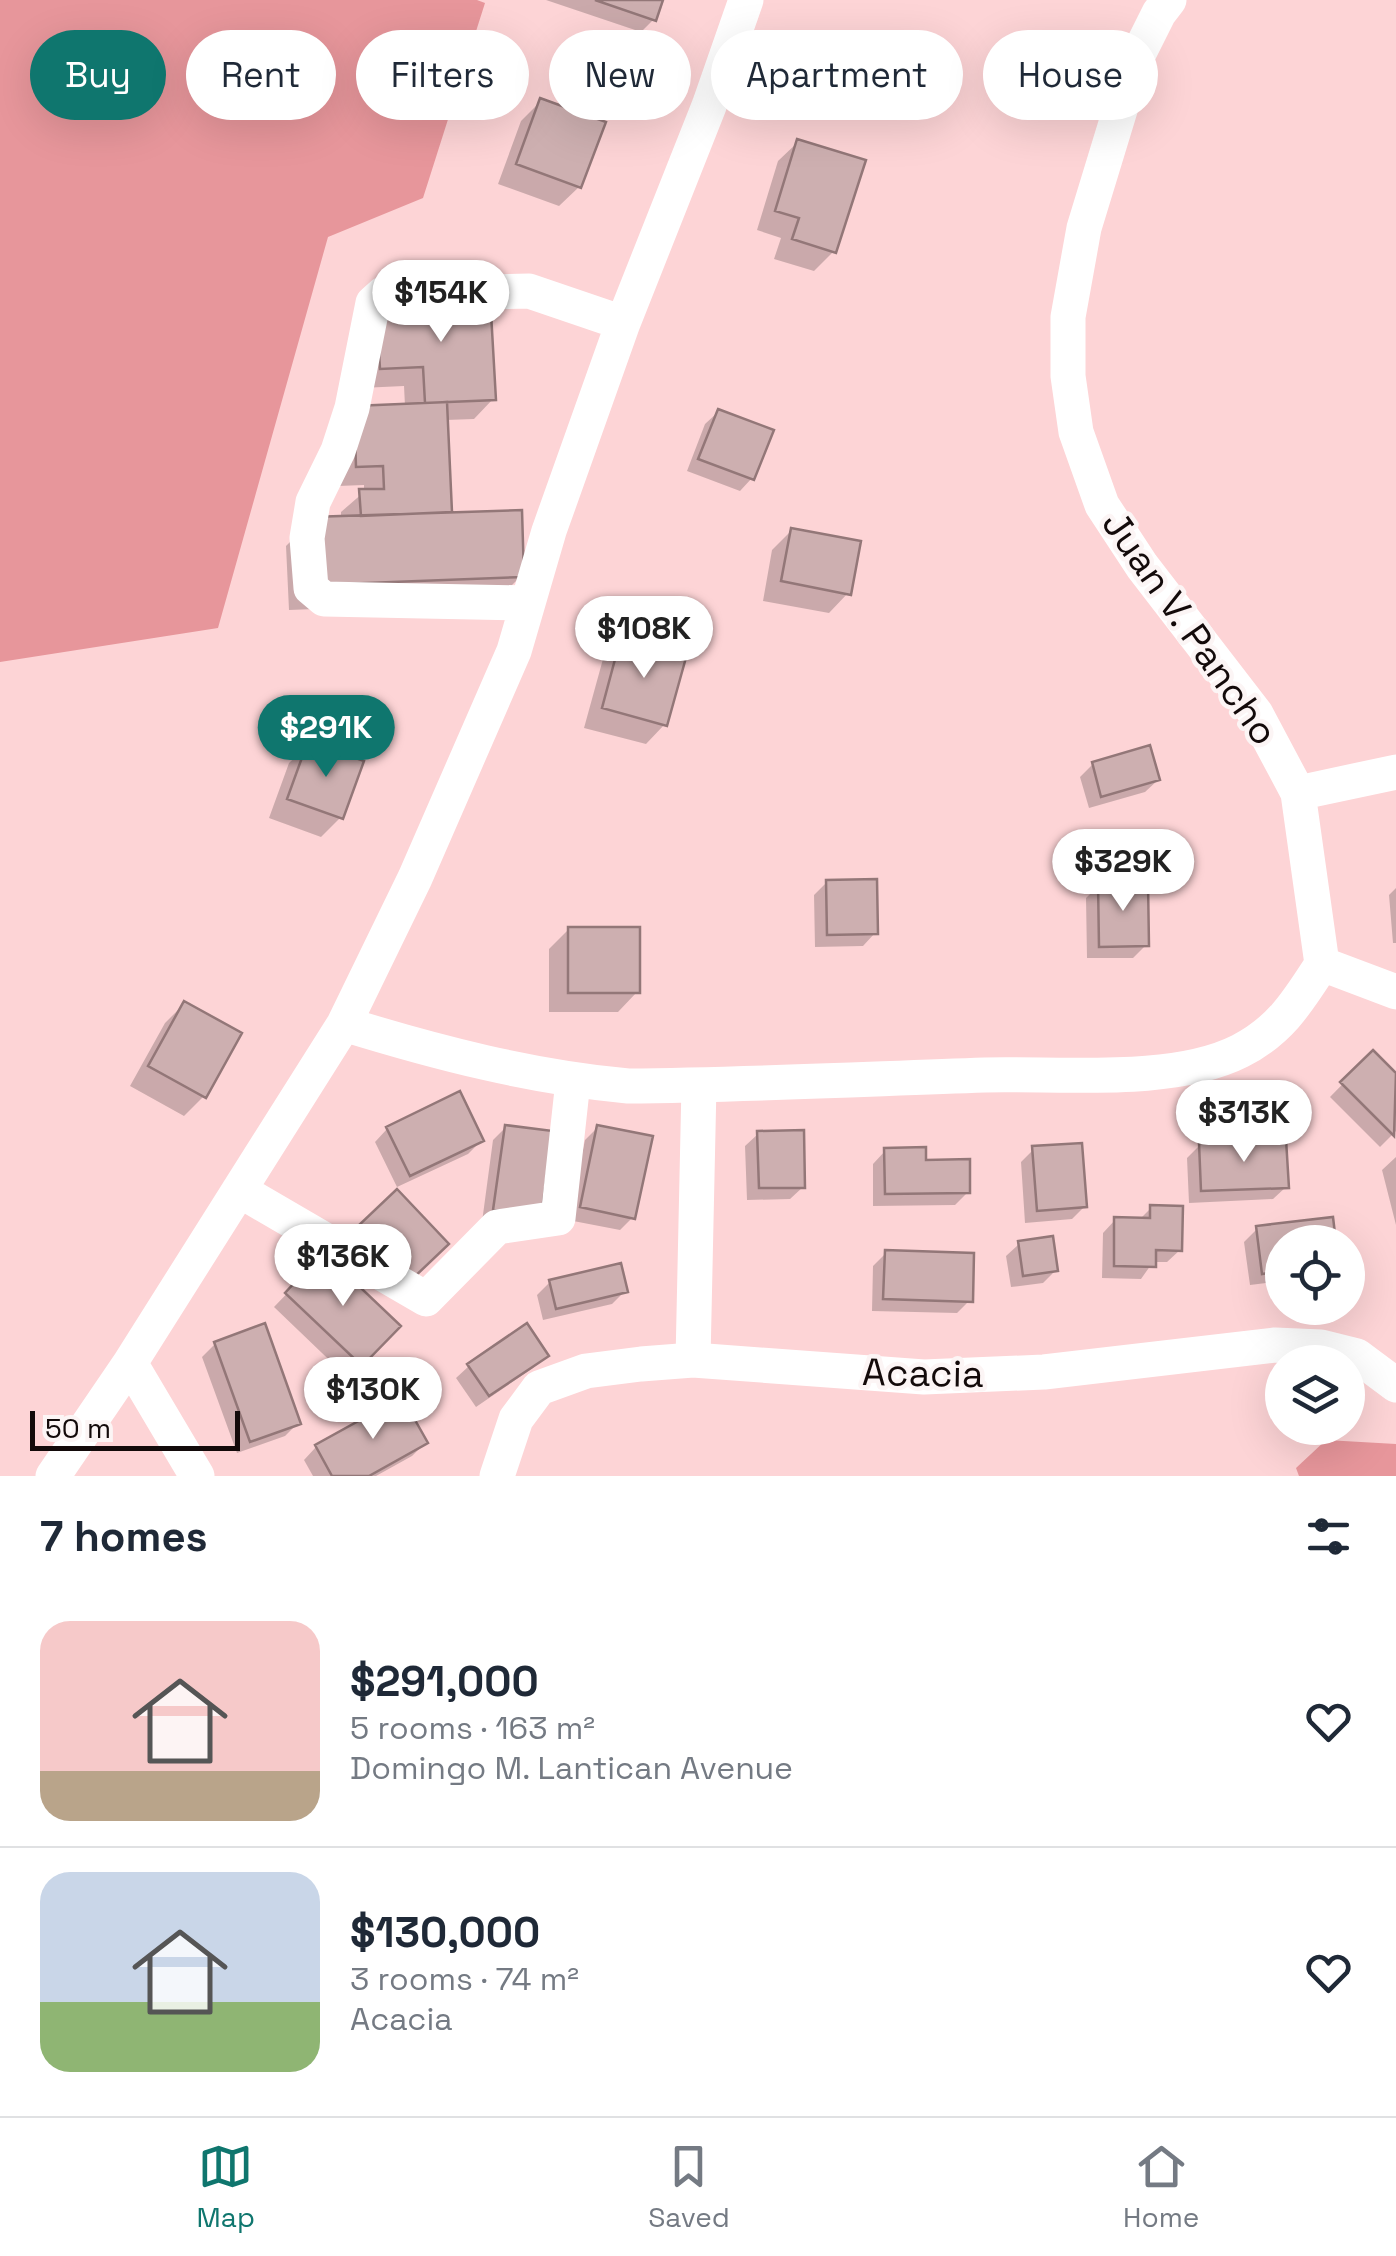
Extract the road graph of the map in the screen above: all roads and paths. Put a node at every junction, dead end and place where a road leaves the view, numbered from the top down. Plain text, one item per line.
1 (746, 0) edge
2 (1169, 0) edge
3 (623, 323) junction
4 (528, 603) junction
5 (1396, 772) edge
6 (1298, 793) junction
7 (1322, 964) junction
8 (1396, 992) edge
9 (344, 1024) junction
10 (573, 1080) junction
11 (699, 1085) junction
12 (239, 1190) junction
13 (694, 1360) junction
14 (130, 1363) junction
15 (1396, 1385) edge
16 (52, 1476) edge
17 (197, 1476) edge
18 (498, 1476) edge

1 - 3 street
2 - 6 street, Juan V. Pancho
3 - 4 street
3 - 4 street
4 - 9 street
5 - 6 street
6 - 7 street, Juan V. Pancho
7 - 8 street
7 - 11 street
9 - 10 street
9 - 12 street
10 - 11 street
10 - 12 street
11 - 13 street
12 - 14 street
13 - 15 street, Acacia
13 - 18 street, Acacia
14 - 16 street
14 - 17 street

